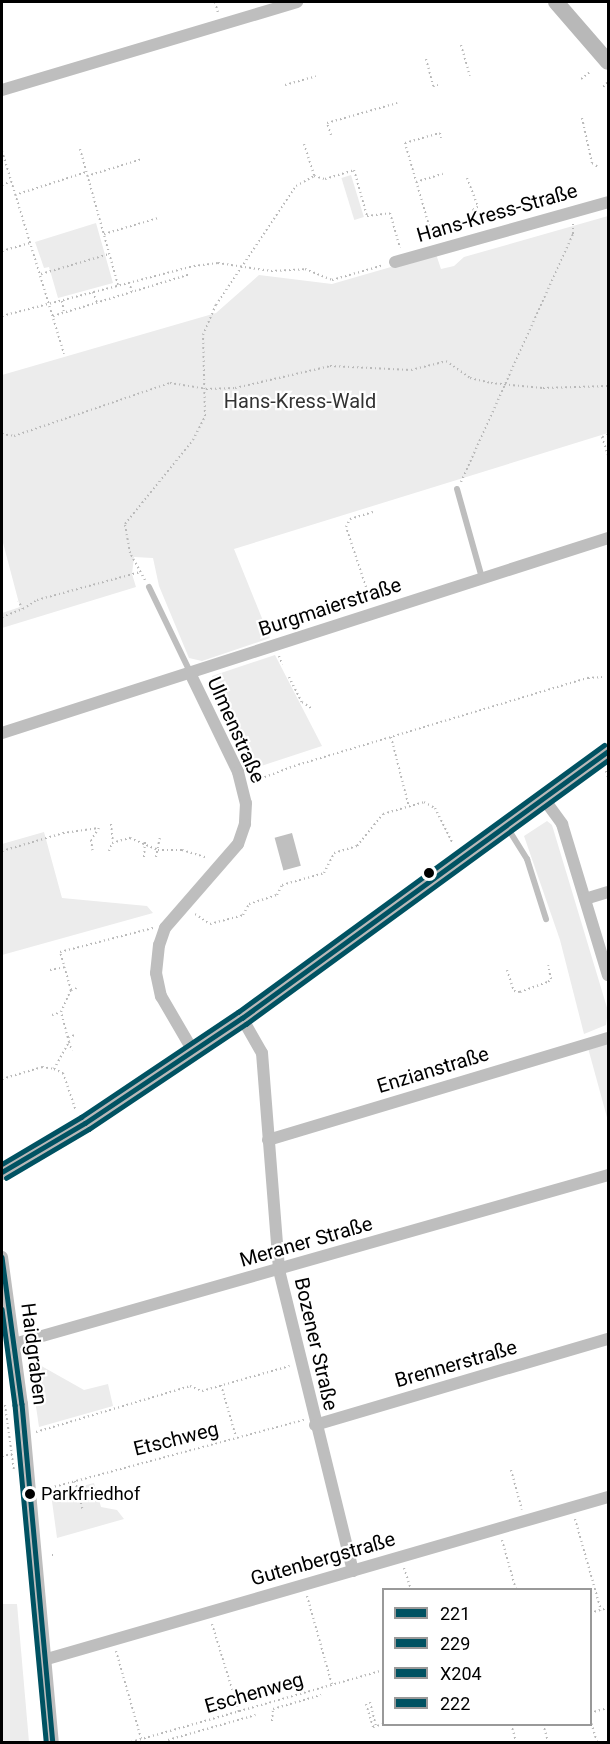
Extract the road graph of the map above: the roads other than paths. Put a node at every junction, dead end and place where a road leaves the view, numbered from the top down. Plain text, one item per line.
1 (297, 2) edge
2 (556, 2) edge
3 (609, 62) edge
4 (2, 90) edge
5 (609, 202) edge
6 (399, 260) road end
7 (457, 489) road end
8 (609, 538) edge
9 (483, 579) junction
10 (149, 587) dead end
11 (190, 673) junction
12 (2, 734) edge
13 (609, 751) edge
14 (544, 799) junction
15 (507, 826) junction
16 (609, 891) edge
17 (585, 899) junction
18 (546, 919) dead end
19 (609, 975) edge
20 (242, 1018) junction
21 (609, 1038) edge
22 (193, 1051) junction
23 (268, 1140) junction
24 (2, 1172) edge
25 (609, 1175) edge
26 (2, 1257) edge
27 (279, 1270) junction
28 (609, 1339) edge
29 (14, 1344) junction
30 (314, 1421) junction
31 (609, 1497) edge
32 (353, 1571) junction
33 (47, 1659) junction
34 (53, 1743) edge

1 - 4 street
2 - 3 main road
5 - 6 street, Hans-Kress-Straße
7 - 9 lane
8 - 9 street, Burgmaierstraße
9 - 11 street, Burgmaierstraße
10 - 11 lane
11 - 12 street, Burgmaierstraße
11 - 22 street, Ulmenstraße
13 - 14 main road
14 - 15 main road
14 - 17 street
15 - 18 lane
15 - 20 main road
16 - 17 street
17 - 19 street
20 - 22 main road
20 - 23 street, Bozener Straße
21 - 23 street, Enzianstraße
22 - 24 main road
23 - 27 street, Bozener Straße
25 - 27 street, Meraner Straße
26 - 29 street, Haidgraben
27 - 29 street, Meraner Straße
27 - 30 street, Bozener Straße
28 - 30 street, Brennerstraße
29 - 33 street, Haidgraben
30 - 32 street, Bozener Straße
31 - 32 street, Gutenbergstraße
32 - 33 street, Gutenbergstraße
33 - 34 street, Haidgraben

